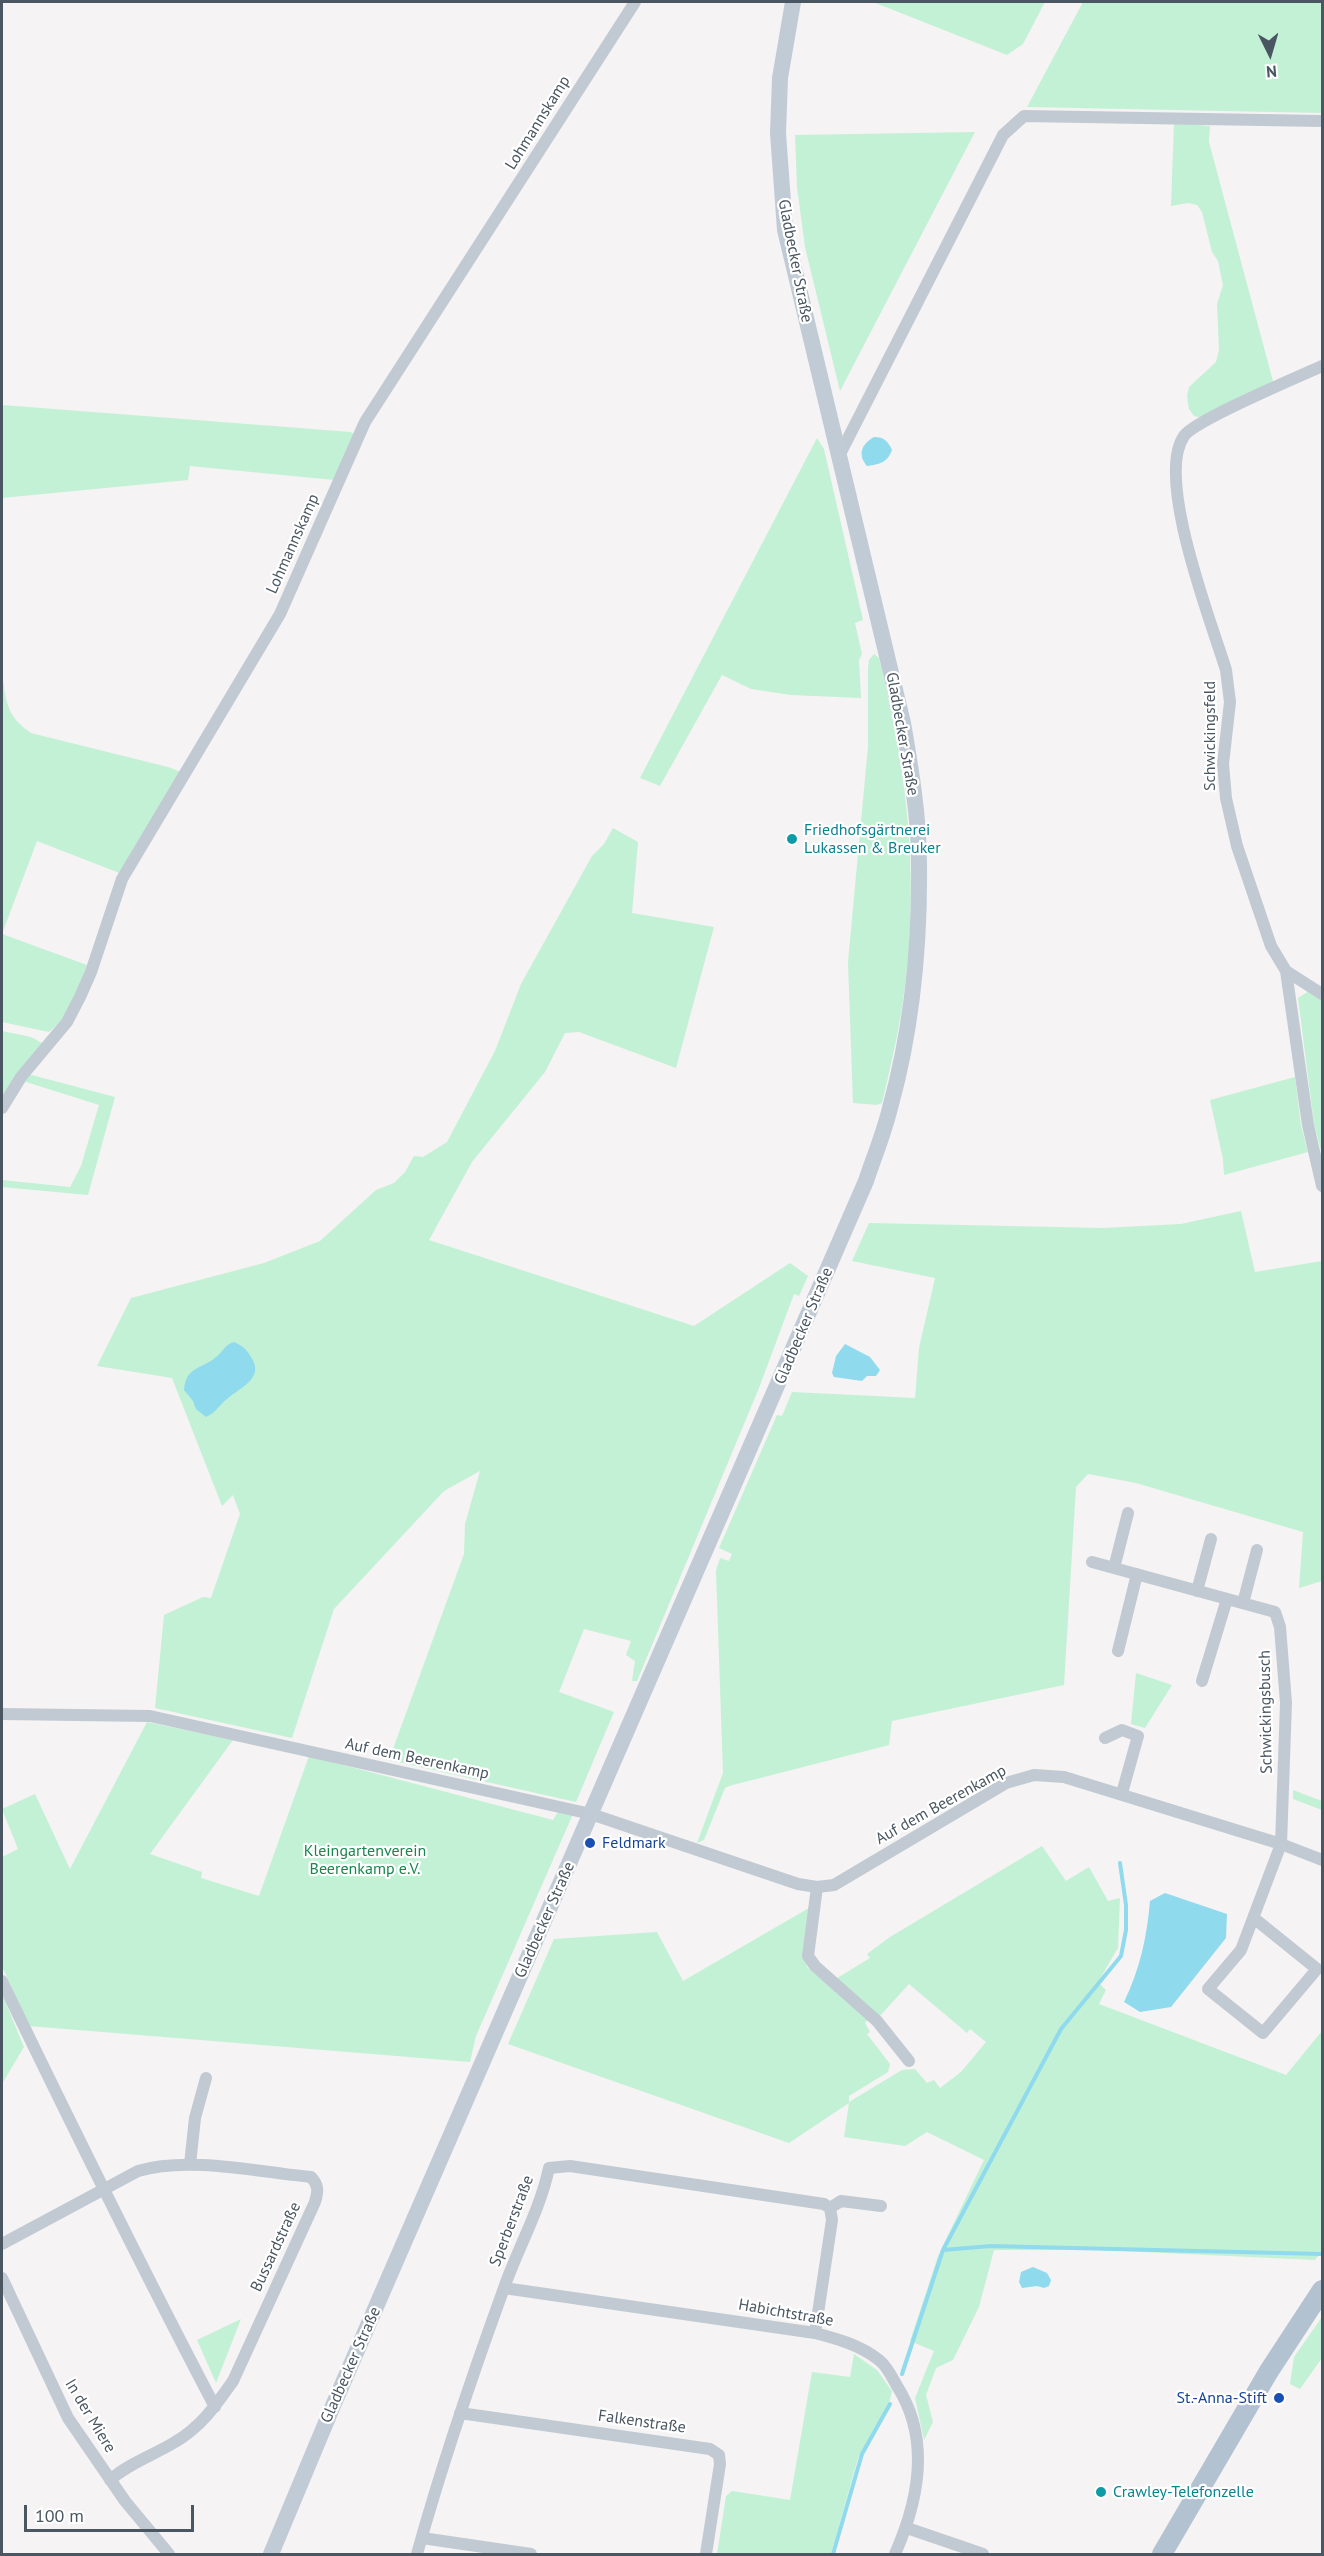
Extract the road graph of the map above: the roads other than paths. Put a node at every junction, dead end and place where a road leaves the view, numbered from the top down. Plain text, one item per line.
1 (635, 2) edge
2 (793, 2) edge
3 (1323, 121) edge
4 (1323, 366) edge
5 (840, 454) junction
6 (1286, 971) junction
7 (1323, 994) edge
8 (2, 1108) edge
9 (1323, 1186) edge
10 (1128, 1513) dead end
11 (1211, 1539) dead end
12 (1257, 1550) dead end
13 (1092, 1562) dead end
14 (1114, 1568) junction
15 (1137, 1574) junction
16 (1197, 1591) junction
17 (1227, 1599) junction
18 (1243, 1603) junction
19 (1118, 1651) dead end
20 (1202, 1681) dead end
21 (2, 1714) edge
22 (1105, 1738) dead end
23 (1122, 1793) junction
24 (591, 1814) junction
25 (1281, 1844) junction
26 (1323, 1860) edge
27 (817, 1887) junction
28 (1255, 1918) junction
29 (3, 1983) edge
30 (909, 2061) dead end
31 (206, 2078) dead end
32 (190, 2164) junction
33 (104, 2191) junction
34 (882, 2206) dead end
35 (830, 2208) junction
36 (2, 2244) edge
37 (2, 2281) edge
38 (504, 2288) junction
39 (1323, 2290) edge
40 (815, 2333) junction
41 (215, 2407) junction
42 (460, 2413) junction
43 (110, 2480) junction
44 (907, 2528) junction
45 (422, 2538) junction
46 (169, 2554) edge
47 (271, 2554) edge
48 (417, 2554) edge
49 (531, 2554) edge
50 (706, 2554) edge
51 (896, 2554) edge
52 (982, 2554) edge
53 (1162, 2554) edge

1 - 8 street, Lohmannskamp
2 - 5 main road, Gladbecker Straße
3 - 5 street
4 - 6 street, Schwickingsfeld
5 - 24 main road, Gladbecker Straße
6 - 7 street
6 - 9 street, Schwickingsfeld
10 - 14 street
11 - 16 street
12 - 18 street
13 - 14 street, Schwickingsbusch
14 - 15 street, Schwickingsbusch
15 - 16 street, Schwickingsbusch
15 - 19 street
16 - 17 street, Schwickingsbusch
17 - 18 street, Schwickingsbusch
17 - 20 street
18 - 25 street, Schwickingsbusch
21 - 24 street, Auf dem Beerenkamp
22 - 23 street
23 - 25 street, Auf dem Beerenkamp
23 - 27 street, Auf dem Beerenkamp
24 - 27 street, Auf dem Beerenkamp
24 - 47 main road, Gladbecker Straße
25 - 26 street, Auf dem Beerenkamp
25 - 28 street
27 - 30 street
28 - 28 street
29 - 33 street
31 - 32 street
32 - 33 street, Bussardstraße
32 - 41 street, Bussardstraße
33 - 36 street, Bussardstraße
33 - 41 street
34 - 35 street, Sperberstraße
35 - 38 street, Sperberstraße
35 - 40 street
37 - 43 street, In der Miere
38 - 40 street, Habichtstraße
38 - 42 street, Sperberstraße
39 - 53 main road
40 - 44 street, Habichtstraße
41 - 43 street, Bussardstraße
42 - 45 street, Sperberstraße
42 - 50 street, Falkenstraße
43 - 46 street, In der Miere
44 - 51 street, Habichtstraße
44 - 52 street
45 - 48 street, Sperberstraße
45 - 49 street

